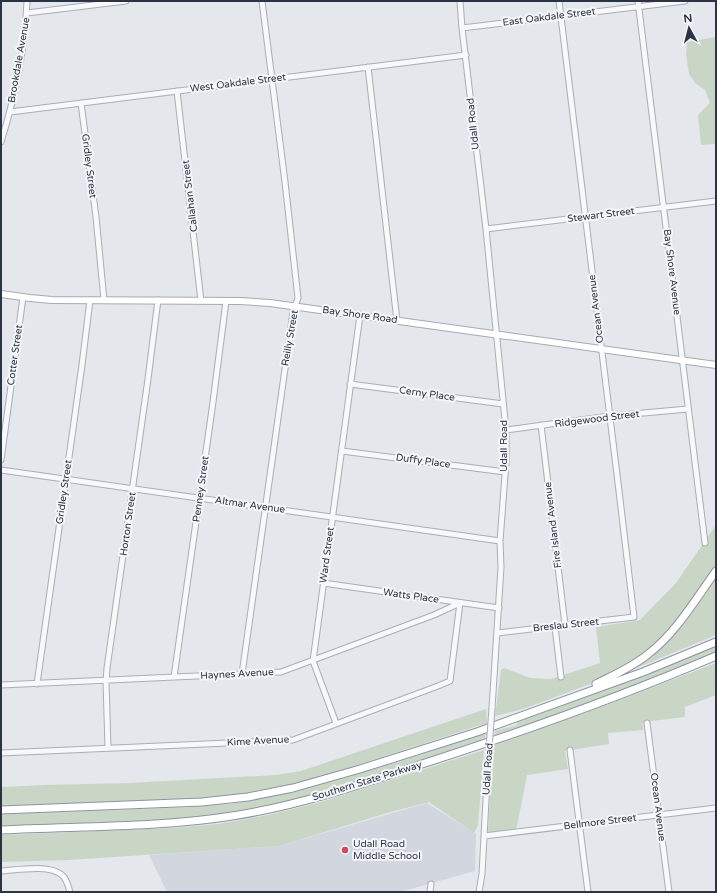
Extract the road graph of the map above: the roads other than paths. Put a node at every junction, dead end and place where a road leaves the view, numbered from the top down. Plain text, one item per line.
1 (28, 1) edge
2 (126, 1) edge
3 (262, 1) edge
4 (460, 1) edge
5 (559, 1) edge
6 (685, 1) edge
7 (639, 4) edge
8 (27, 13) junction
9 (560, 16) junction
10 (462, 28) junction
11 (466, 55) junction
12 (368, 67) junction
13 (272, 79) junction
14 (177, 91) junction
15 (81, 103) junction
16 (10, 112) junction
17 (1, 142) edge
18 (716, 201) edge
19 (663, 207) junction
20 (585, 217) junction
21 (486, 229) junction
22 (1, 294) edge
23 (23, 297) junction
24 (90, 300) junction
25 (104, 300) junction
26 (158, 300) junction
27 (201, 301) junction
28 (226, 301) junction
29 (296, 306) junction
30 (360, 315) junction
31 (397, 321) junction
32 (496, 334) junction
33 (601, 349) junction
34 (683, 361) junction
35 (716, 365) edge
36 (350, 384) junction
37 (503, 404) junction
38 (688, 409) junction
39 (610, 416) junction
40 (541, 425) junction
41 (506, 430) junction
42 (342, 450) junction
43 (1, 460) edge
44 (1, 470) edge
45 (505, 472) junction
46 (66, 480) junction
47 (133, 489) junction
48 (200, 498) junction
49 (266, 507) junction
50 (333, 517) junction
51 (500, 541) junction
52 (705, 543) dead end
53 (716, 571) edge
54 (323, 583) junction
55 (460, 603) junction
56 (499, 608) junction
57 (634, 618) joint
58 (565, 625) junction
59 (555, 627) junction
60 (498, 633) junction
61 (716, 637) edge
62 (716, 642) edge
63 (716, 656) edge
64 (313, 660) junction
65 (242, 674) junction
66 (174, 677) junction
67 (561, 677) dead end
68 (106, 681) junction
69 (615, 682) junction
70 (37, 684) junction
71 (1, 685) edge
72 (572, 698) junction
73 (336, 723) junction
74 (648, 723) dead end
75 (108, 748) junction
76 (570, 750) dead end
77 (1, 752) edge
78 (716, 808) edge
79 (1, 810) edge
80 (659, 815) junction
81 (580, 825) junction
82 (1, 830) edge
83 (484, 836) junction
84 (1, 871) edge
85 (431, 884) dead end
86 (70, 892) edge
87 (430, 892) edge
88 (479, 892) edge
89 (588, 892) edge
90 (669, 892) edge

1 - 8 street, Brookdale Avenue
2 - 8 street
3 - 13 street, Reilly Street
4 - 10 street, Udall Road
5 - 9 street, Ocean Avenue
6 - 7 street, East Oakdale Street
7 - 9 street, East Oakdale Street
7 - 19 street, Bay Shore Avenue
8 - 16 street, Brookdale Avenue
9 - 10 street, East Oakdale Street
9 - 20 street, Ocean Avenue
10 - 11 street, Udall Road
11 - 12 street, West Oakdale Street
11 - 21 street, Udall Road
12 - 13 street, West Oakdale Street
12 - 31 street
13 - 14 street, West Oakdale Street
13 - 29 street, Reilly Street
14 - 15 street, West Oakdale Street
14 - 27 street, Callahan Street
15 - 16 street, West Oakdale Street
15 - 25 street, Gridley Street
16 - 17 street, Brookdale Avenue
18 - 19 street, Stewart Street
19 - 20 street, Stewart Street
19 - 34 street, Bay Shore Avenue
20 - 21 street, Stewart Street
20 - 33 street, Ocean Avenue
21 - 32 street, Udall Road
22 - 23 main road, Bay Shore Road
23 - 24 main road, Bay Shore Road
23 - 43 street, Cotter Street
24 - 25 main road, Bay Shore Road
24 - 46 street, Gridley Street
25 - 26 main road, Bay Shore Road
26 - 27 main road, Bay Shore Road
26 - 47 street, Horton Street
27 - 28 main road, Bay Shore Road
28 - 29 main road, Bay Shore Road
28 - 48 street, Penney Street
29 - 30 main road, Bay Shore Road
29 - 49 street, Reilly Street
30 - 31 main road, Bay Shore Road
30 - 36 street, Ward Street
31 - 32 main road, Bay Shore Road
32 - 33 main road, Bay Shore Road
32 - 37 street, Udall Road
33 - 34 main road, Bay Shore Road
33 - 39 street, Ocean Avenue
34 - 35 main road, Bay Shore Road
34 - 38 street, Bay Shore Avenue
36 - 37 street, Cerny Place
36 - 42 street, Ward Street
37 - 41 street, Udall Road
38 - 39 street, Ridgewood Street
38 - 52 street, Bay Shore Avenue
39 - 40 street, Ridgewood Street
39 - 57 street, Ocean Avenue
40 - 41 street, Ridgewood Street
40 - 58 street, Fire Island Avenue
41 - 45 street, Udall Road
42 - 45 street, Duffy Place
42 - 50 street, Ward Street
44 - 46 street, Altmar Avenue
45 - 51 street, Udall Road
46 - 47 street, Altmar Avenue
46 - 70 street, Gridley Street
47 - 48 street, Altmar Avenue
47 - 68 street, Horton Street
48 - 49 street, Altmar Avenue
48 - 66 street, Penney Street
49 - 50 street, Altmar Avenue
49 - 65 street, Reilly Street
50 - 51 street, Altmar Avenue
50 - 54 street, Ward Street
51 - 56 street, Udall Road
53 - 72 highway
54 - 55 street, Watts Place
54 - 64 street, Ward Street
55 - 56 street, Watts Place
55 - 64 street, Haynes Avenue
55 - 73 street, Kime Avenue
56 - 60 street, Udall Road
57 - 58 street, Breslau Street
58 - 59 street, Breslau Street
59 - 60 street, Breslau Street
59 - 67 street
60 - 83 street, Udall Road, bridge
61 - 69 highway, Southern State Parkway
62 - 69 highway, Southern State Parkway
63 - 82 highway, Southern State Parkway
64 - 65 street, Haynes Avenue
64 - 73 street, Ward Street
65 - 66 street, Haynes Avenue
66 - 68 street, Haynes Avenue
68 - 70 street, Haynes Avenue
68 - 75 street, Horton Street
69 - 72 highway, Southern State Parkway
70 - 71 street, Haynes Avenue
72 - 79 highway, Southern State Parkway
73 - 75 street, Kime Avenue
74 - 80 street, Ocean Avenue
75 - 77 street, Kime Avenue
76 - 81 street
78 - 80 street, Bellmore Street
80 - 81 street, Bellmore Street
80 - 90 street, Ocean Avenue
81 - 83 street, Bellmore Street
81 - 89 street
83 - 88 street, Udall Road
84 - 86 street
85 - 87 street

